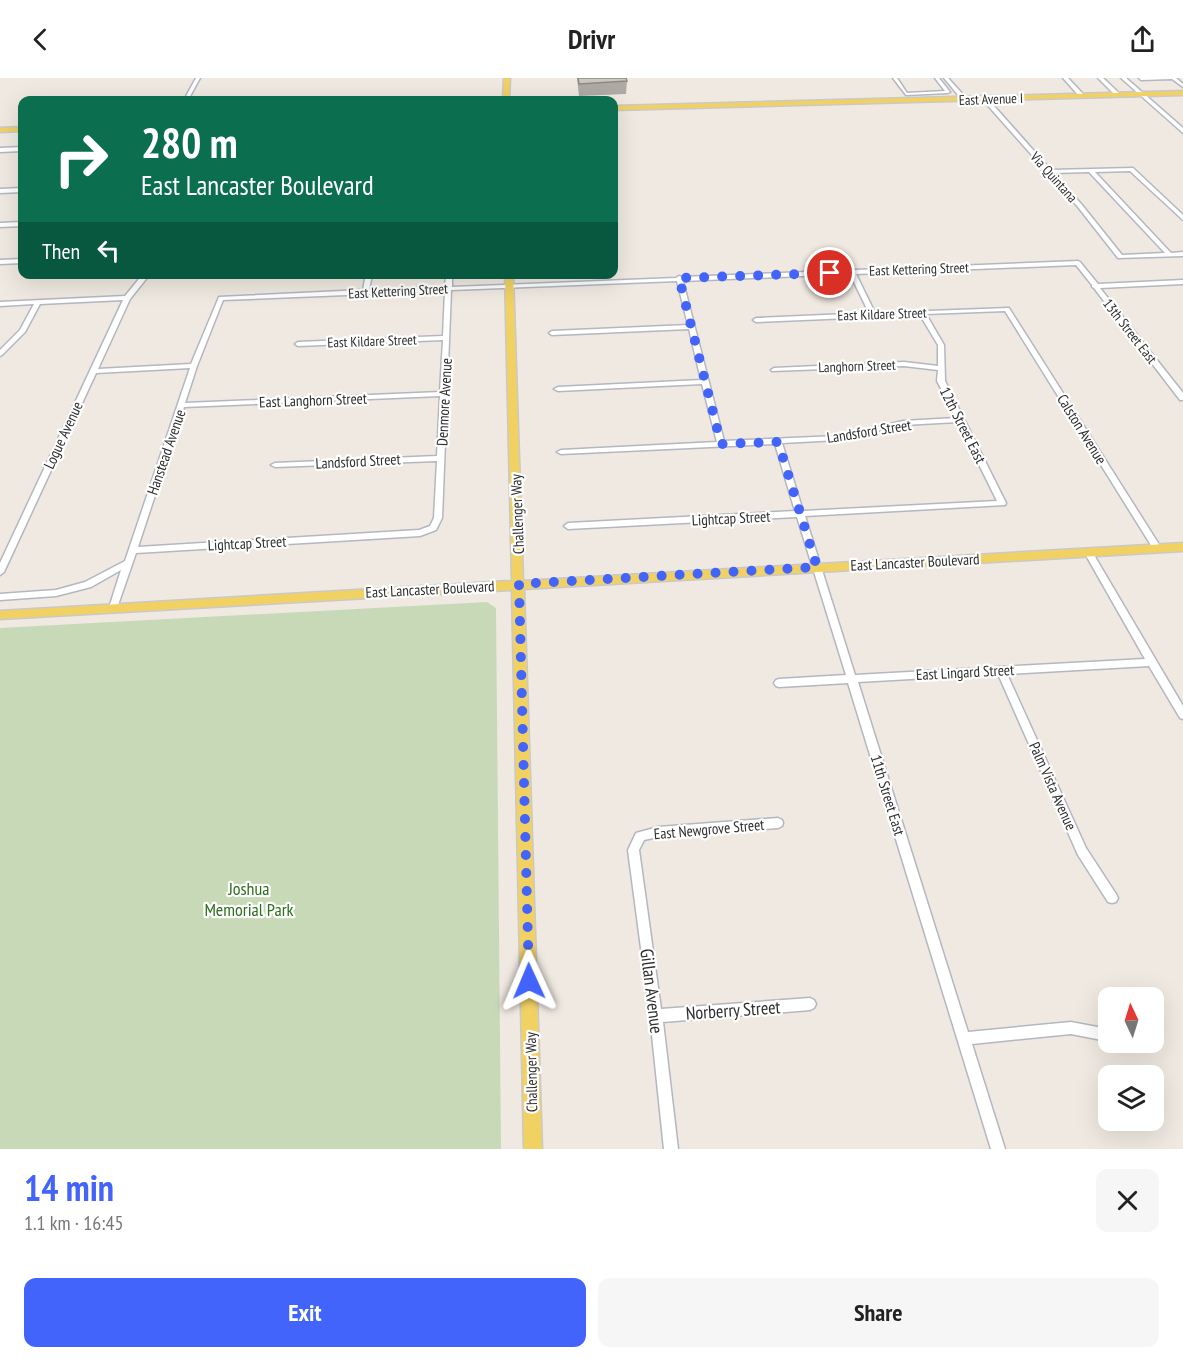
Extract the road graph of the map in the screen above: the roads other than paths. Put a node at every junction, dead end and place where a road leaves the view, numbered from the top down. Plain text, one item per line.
1 (198, 78) edge
2 (507, 78) edge
3 (895, 78) edge
4 (937, 78) edge
5 (946, 78) edge
6 (1065, 78) edge
7 (1100, 78) edge
8 (1123, 78) edge
9 (1141, 79) edge
10 (1183, 86) edge
11 (1183, 93) edge
12 (1142, 94) junction
13 (1118, 95) junction
14 (188, 96) edge
15 (506, 96) edge
16 (1082, 96) junction
17 (985, 99) junction
18 (965, 100) junction
19 (618, 110) edge
20 (18, 129) edge
21 (0, 130) edge
22 (1183, 131) edge
23 (18, 149) edge
24 (0, 150) edge
25 (1090, 170) junction
26 (1050, 172) junction
27 (18, 190) edge
28 (0, 191) edge
29 (1183, 218) edge
30 (18, 224) edge
31 (0, 225) edge
32 (1183, 254) edge
33 (1170, 255) junction
34 (18, 261) edge
35 (0, 262) edge
36 (1078, 263) joint
37 (852, 272) junction
38 (679, 278) junction
39 (143, 279) edge
40 (368, 279) edge
41 (449, 279) edge
42 (594, 279) edge
43 (618, 279) edge
44 (509, 280) edge
45 (1183, 282) edge
46 (1094, 286) junction
47 (448, 288) junction
48 (366, 292) junction
49 (127, 298) junction
50 (221, 298) joint
51 (38, 302) junction
52 (0, 304) edge
53 (1007, 309) joint
54 (922, 313) junction
55 (873, 315) junction
56 (756, 320) dead end
57 (691, 327) junction
58 (552, 333) dead end
59 (447, 339) junction
60 (298, 344) dead end
61 (0, 354) edge
62 (194, 366) junction
63 (939, 368) junction
64 (774, 370) dead end
65 (93, 371) junction
66 (704, 382) junction
67 (558, 389) dead end
68 (444, 394) junction
69 (1183, 398) edge
70 (182, 405) junction
71 (961, 420) junction
72 (778, 442) junction
73 (721, 444) junction
74 (561, 452) dead end
75 (441, 458) junction
76 (275, 465) dead end
77 (1002, 503) joint
78 (800, 514) junction
79 (568, 526) dead end
80 (433, 528) joint
81 (1183, 547) edge
82 (1157, 548) junction
83 (133, 550) junction
84 (1088, 552) junction
85 (129, 562) junction
86 (817, 567) junction
87 (0, 572) edge
88 (519, 584) junction
89 (0, 597) edge
90 (113, 608) junction
91 (0, 615) edge
92 (1152, 662) junction
93 (1000, 670) junction
94 (852, 678) junction
95 (779, 683) dead end
96 (1183, 715) edge
97 (778, 823) dead end
98 (640, 836) joint
99 (1112, 898) dead end
100 (810, 1004) dead end
101 (656, 1016) junction
102 (1098, 1033) edge
103 (964, 1039) junction
104 (532, 1149) edge
105 (670, 1149) edge
106 (998, 1149) edge

1 - 14 street
2 - 15 main road
3 - 4 street
5 - 18 street
6 - 16 street
7 - 13 street
8 - 12 street
9 - 10 street
11 - 12 main road, East Avenue I
12 - 13 main road, East Avenue I
12 - 22 street
13 - 16 main road, East Avenue I
16 - 17 main road, East Avenue I
17 - 18 main road, East Avenue I
17 - 26 street, Via Quintana
18 - 19 main road, East Avenue I
20 - 21 main road
23 - 24 street
25 - 26 street
25 - 29 street
25 - 33 street
26 - 33 street, Via Quintana
27 - 28 street
30 - 31 street
32 - 33 street
34 - 35 street
36 - 37 street, East Kettering Street
36 - 46 street, 13th Street East
37 - 38 street, East Kettering Street
37 - 55 street
38 - 43 street, East Kettering Street
38 - 57 street
39 - 49 street, Logue Avenue
40 - 48 street
41 - 47 street, Denmore Avenue
42 - 44 street, East Kettering Street
44 - 47 street, East Kettering Street
44 - 88 main road, Challenger Way
45 - 46 street
46 - 69 street, 13th Street East
47 - 48 street, East Kettering Street
47 - 59 street, Denmore Avenue
48 - 50 street, East Kettering Street
49 - 51 street
49 - 65 street, Logue Avenue
50 - 62 street, Hanstead Avenue
51 - 52 street
51 - 61 street
53 - 54 street, East Kildare Street
53 - 82 street, Calston Avenue
54 - 55 street, East Kildare Street
54 - 63 street, 12th Street East
55 - 56 street, East Kildare Street
57 - 58 street
57 - 66 street
59 - 60 street, East Kildare Street
59 - 68 street, Denmore Avenue
62 - 65 street
62 - 70 street, Hanstead Avenue
63 - 64 street, Langhorn Street
63 - 71 street, 12th Street East
65 - 87 street, Logue Avenue
66 - 67 street
66 - 73 street
68 - 70 street, East Langhorn Street
68 - 75 street, Denmore Avenue
70 - 83 street, Hanstead Avenue
71 - 72 street, Landsford Street
71 - 77 street, 12th Street East
72 - 73 street, Landsford Street
72 - 78 street, 11th Street East
73 - 74 street, Landsford Street
75 - 76 street, Landsford Street
75 - 80 street, Denmore Avenue
77 - 78 street, Lightcap Street
78 - 79 street, Lightcap Street
78 - 86 street, 11th Street East
80 - 83 street, Lightcap Street
81 - 82 main road, East Lancaster Boulevard
82 - 84 main road, East Lancaster Boulevard
83 - 85 street, Hanstead Avenue
84 - 86 main road, East Lancaster Boulevard
84 - 92 street
85 - 89 street
85 - 90 street, Hanstead Avenue
86 - 88 main road, East Lancaster Boulevard
86 - 94 street, 11th Street East
88 - 90 main road, East Lancaster Boulevard
88 - 104 main road, Challenger Way
90 - 91 main road, East Lancaster Boulevard
92 - 93 street, East Lingard Street
92 - 96 street
93 - 94 street, East Lingard Street
93 - 99 street, Palm Vista Avenue
94 - 95 street, East Lingard Street
94 - 103 street, 11th Street East
97 - 98 street, East Newgrove Street
98 - 101 street, Gillan Avenue
100 - 101 street, Norberry Street
101 - 105 street, Gillan Avenue
102 - 103 street
103 - 106 street, 11th Street East

